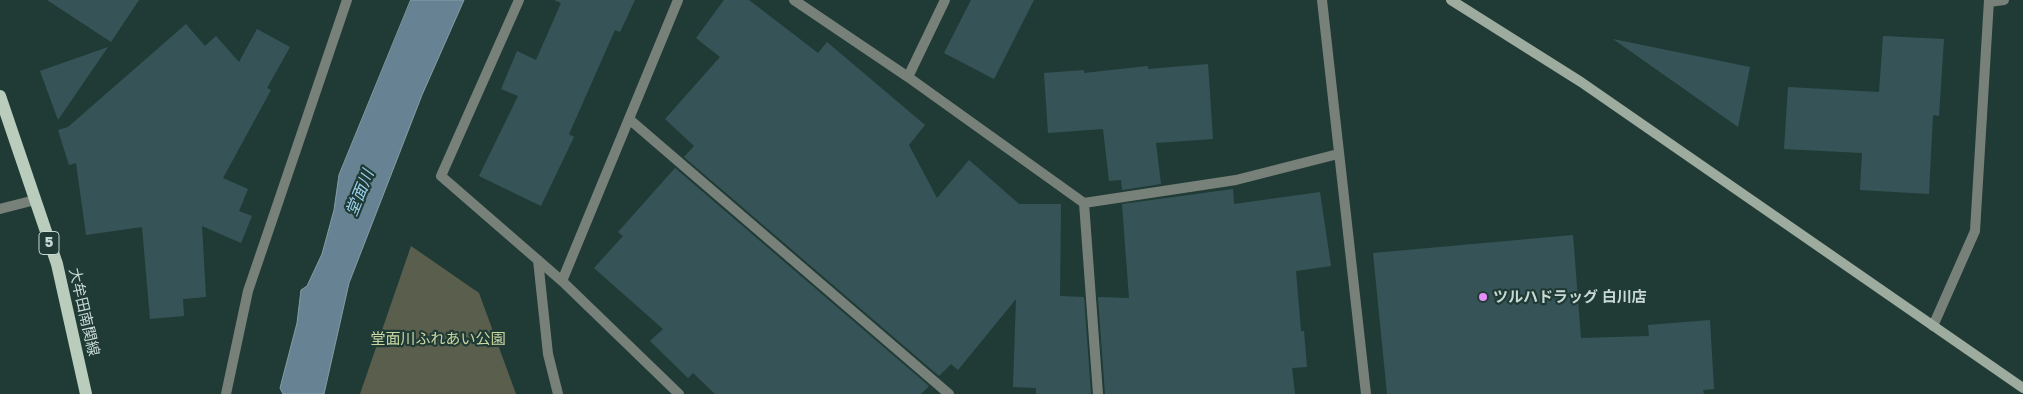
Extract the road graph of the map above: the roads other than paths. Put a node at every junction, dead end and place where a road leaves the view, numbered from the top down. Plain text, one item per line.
1 (348, 0) edge
2 (519, 0) edge
3 (678, 0) edge
4 (794, 0) edge
5 (945, 0) edge
6 (1322, 0) edge
7 (1451, 0) edge
8 (2004, 0) edge
9 (1989, 1) edge
10 (908, 77) junction
11 (0, 96) edge
12 (629, 119) junction
13 (1338, 154) junction
14 (35, 200) junction
15 (1084, 203) junction
16 (0, 209) edge
17 (538, 260) junction
18 (562, 281) junction
19 (1933, 326) junction
20 (2023, 388) edge
21 (86, 394) edge
22 (226, 394) edge
23 (558, 394) edge
24 (679, 394) edge
25 (948, 394) edge
26 (1098, 394) edge
27 (1366, 394) edge

1 - 22 street
2 - 17 street
3 - 12 street
4 - 10 street
5 - 10 street
6 - 13 street
7 - 19 street
8 - 9 street
9 - 19 street
10 - 15 street
11 - 14 main road, 大牟田南関線 / 5
12 - 18 street
12 - 25 street
13 - 15 street
13 - 27 street
14 - 16 street
14 - 21 main road, 大牟田南関線 / 5
15 - 26 street
17 - 18 street
17 - 23 street
18 - 24 street
19 - 20 street

